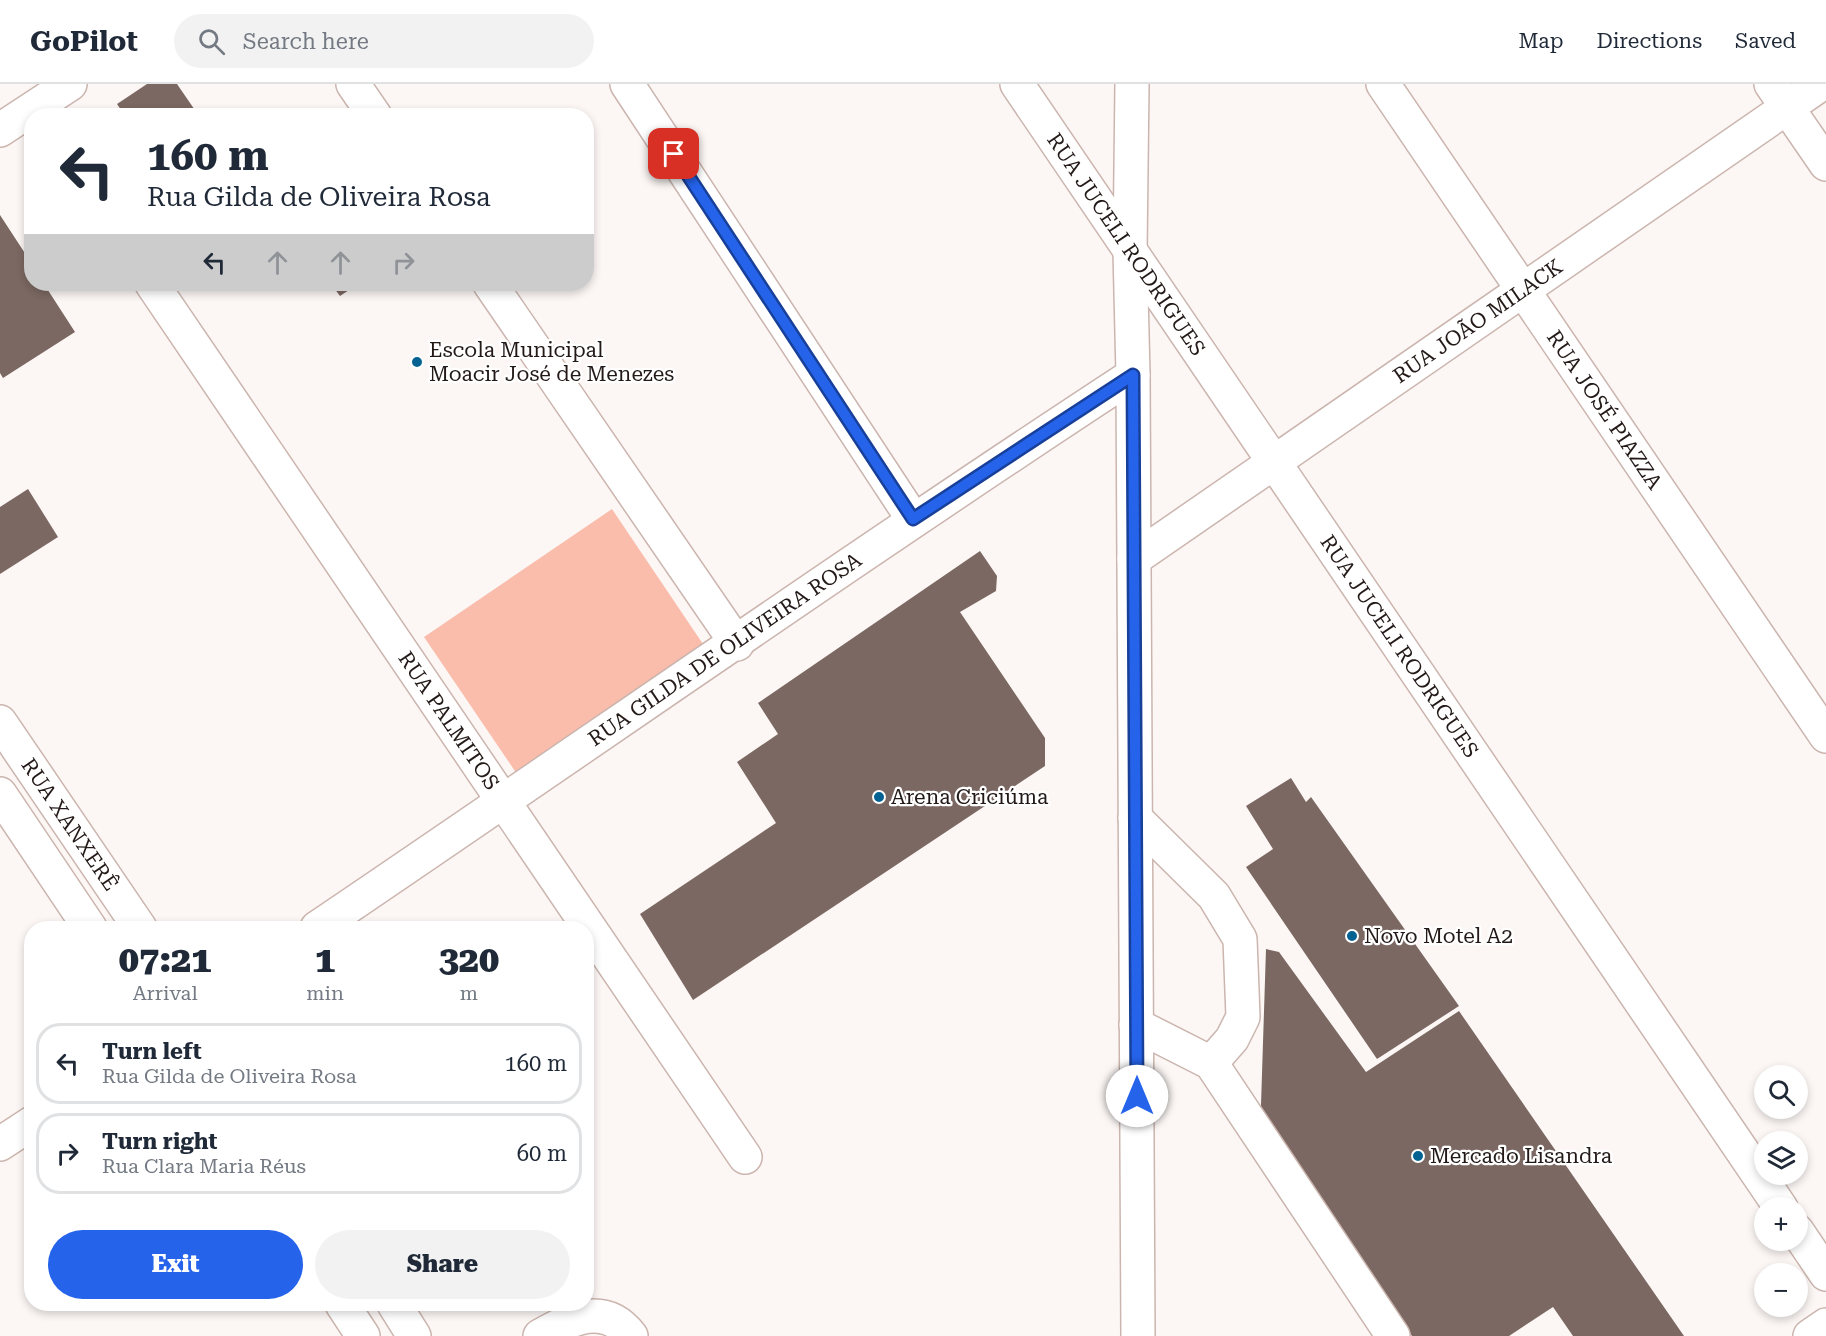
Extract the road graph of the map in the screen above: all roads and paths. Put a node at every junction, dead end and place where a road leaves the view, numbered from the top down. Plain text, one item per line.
1 (70, 84) edge
2 (353, 84) edge
3 (627, 84) edge
4 (1017, 84) edge
5 (1132, 84) edge
6 (1383, 84) edge
7 (1821, 84) edge
8 (1779, 96) edge
9 (40, 108) edge
10 (370, 108) edge
11 (24, 117) edge
12 (0, 129) edge
13 (1826, 164) edge
14 (1130, 251) junction
15 (1523, 290) junction
16 (157, 291) edge
17 (495, 291) edge
18 (1133, 375) junction
19 (1274, 462) junction
20 (913, 519) junction
21 (1134, 559) junction
22 (737, 644) junction
23 (0, 722) edge
24 (1826, 735) edge
25 (0, 794) edge
26 (504, 802) junction
27 (1135, 818) junction
28 (88, 852) junction
29 (54, 874) junction
30 (85, 921) edge
31 (135, 921) edge
32 (327, 921) edge
33 (585, 921) edge
34 (594, 934) edge
35 (1136, 1025) junction
36 (1211, 1063) junction
37 (24, 1128) edge
38 (0, 1144) edge
39 (746, 1157) dead end
40 (1774, 1197) edge
41 (1808, 1247) edge
42 (1826, 1274) edge
43 (347, 1311) edge
44 (1826, 1325) edge
45 (363, 1336) edge
46 (540, 1336) edge
47 (631, 1336) edge
48 (1138, 1336) edge
49 (1393, 1336) edge
50 (1810, 1336) edge

1 - 9 street
2 - 10 street
3 - 20 street
4 - 14 street, RUA JUCELI RODRIGUES
5 - 14 street
6 - 15 street, RUA JOSÉ PIAZZA
7 - 8 street, RUA JOÃO MILACK
8 - 13 street
8 - 15 street, RUA JOÃO MILACK
11 - 12 street
14 - 18 street
14 - 19 street, RUA JUCELI RODRIGUES
15 - 19 street, RUA JOÃO MILACK
15 - 24 street, RUA JOSÉ PIAZZA
16 - 26 street, RUA PALMITOS
17 - 22 street
18 - 20 street, RUA GILDA DE OLIVEIRA ROSA
18 - 21 street
19 - 21 street, RUA JOÃO MILACK
19 - 40 street, RUA JUCELI RODRIGUES
20 - 22 street, RUA GILDA DE OLIVEIRA ROSA
21 - 27 street
22 - 26 street, RUA GILDA DE OLIVEIRA ROSA
23 - 28 street, RUA XANXERÊ
25 - 29 street, RUA XANXERÊ
26 - 32 street, RUA GILDA DE OLIVEIRA ROSA
26 - 33 street, RUA PALMITOS
27 - 35 street
27 - 36 street
28 - 29 street
28 - 31 street, RUA XANXERÊ
29 - 30 street, RUA XANXERÊ
34 - 39 street, RUA PALMITOS
35 - 36 street
35 - 48 street
36 - 49 street
37 - 38 street
41 - 42 street
43 - 45 street
44 - 50 street
46 - 47 street

